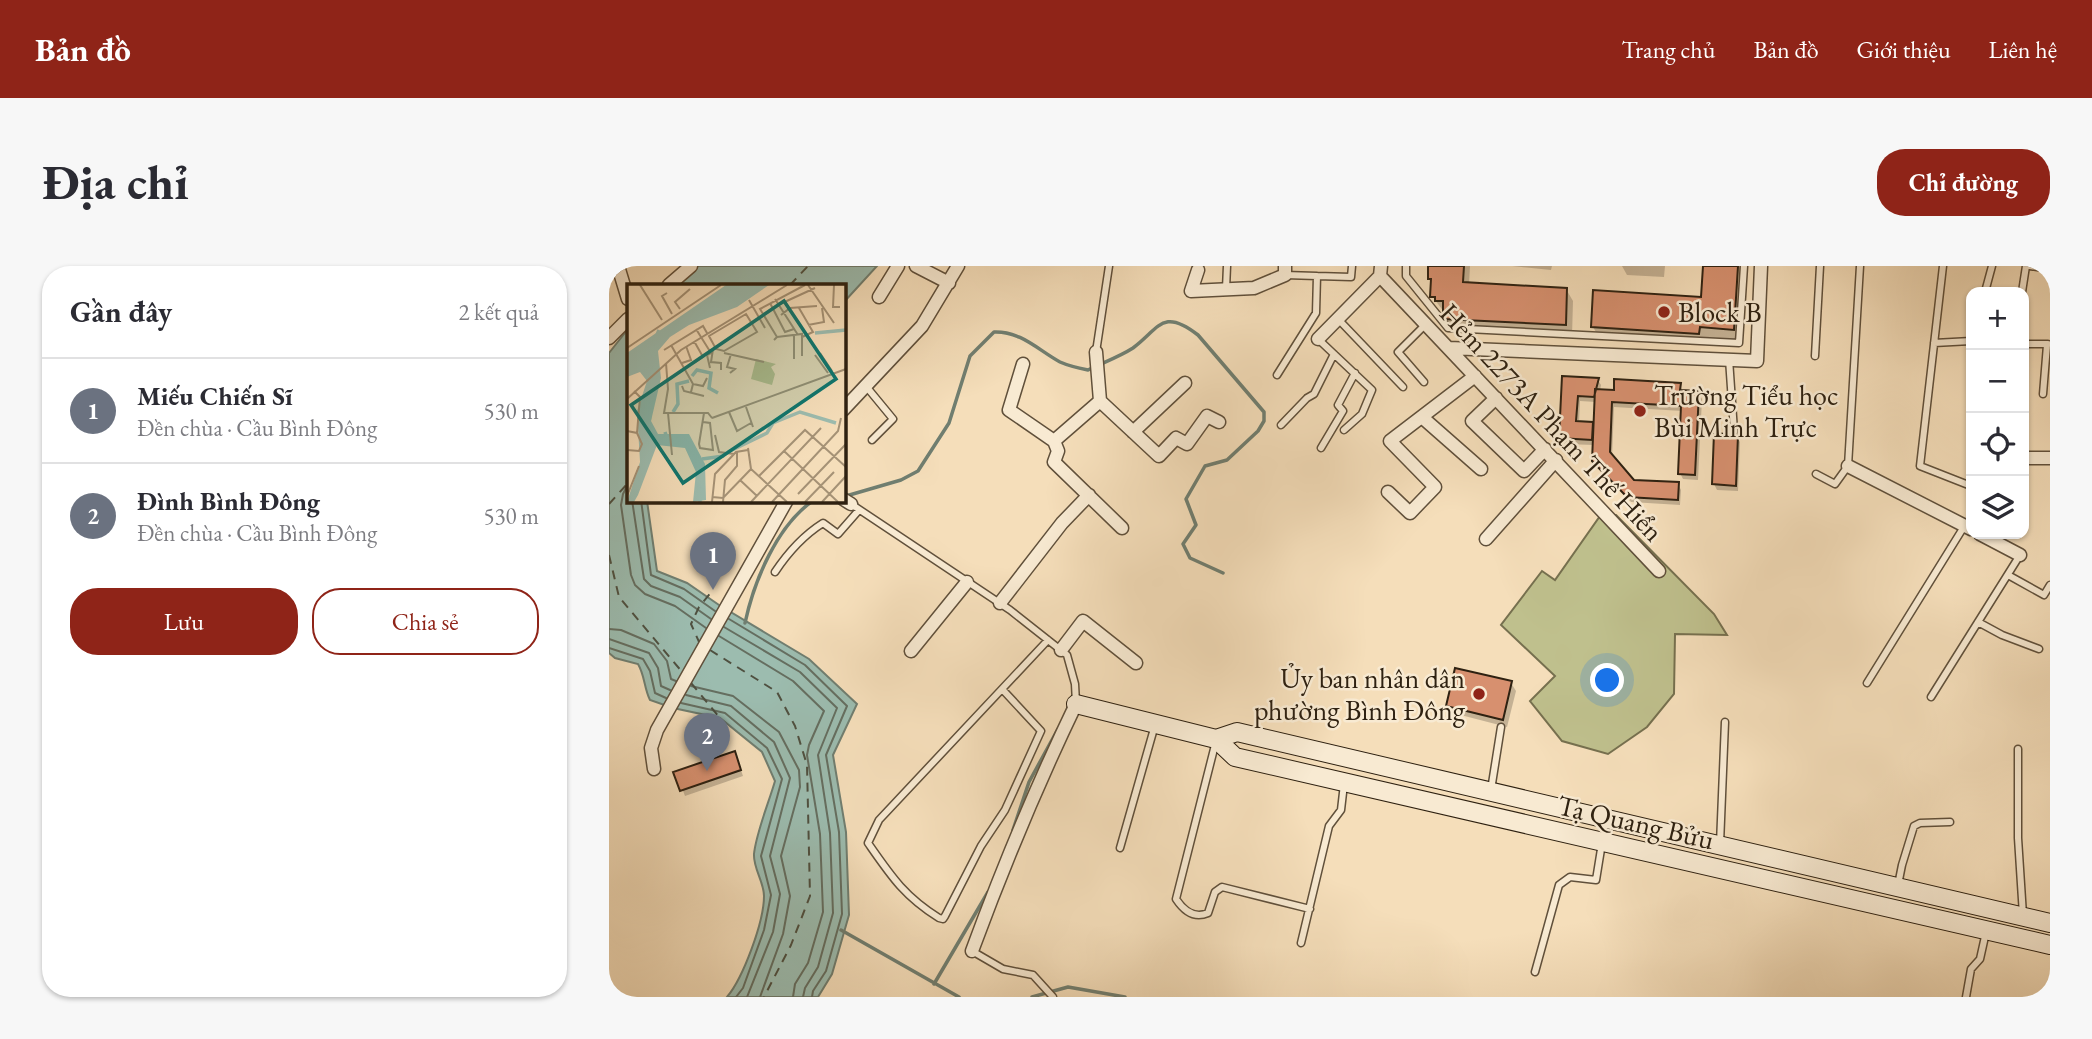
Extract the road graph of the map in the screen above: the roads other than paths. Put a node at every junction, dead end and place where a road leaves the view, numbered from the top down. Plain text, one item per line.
1 (618, 266) edge
2 (691, 266) edge
3 (898, 266) edge
4 (916, 266) edge
5 (958, 266) edge
6 (1109, 266) edge
7 (1227, 266) edge
8 (1352, 266) edge
9 (1406, 266) edge
10 (1744, 266) edge
11 (1761, 266) edge
12 (1820, 266) edge
13 (1860, 266) edge
14 (1944, 266) edge
15 (1992, 266) edge
16 (2028, 266) edge
17 (2050, 269) edge
18 (1198, 270) dead end
19 (1285, 270) edge
20 (1381, 271) edge
21 (1317, 276) junction
22 (949, 283) junction
23 (670, 284) edge
24 (1986, 287) edge
25 (2023, 287) edge
26 (1226, 291) junction
27 (627, 296) edge
28 (879, 297) dead end
29 (1338, 319) junction
30 (627, 320) edge
31 (1426, 324) junction
32 (609, 338) edge
33 (1318, 339) joint
34 (1966, 341) edge
35 (1934, 343) junction
36 (2029, 344) edge
37 (2049, 344) edge
38 (1449, 348) junction
39 (1096, 352) joint
40 (1334, 354) junction
41 (1815, 356) dead end
42 (1729, 359) junction
43 (1023, 364) dead end
44 (1355, 373) junction
45 (1277, 375) dead end
46 (1475, 376) junction
47 (1424, 382) dead end
48 (1185, 383) dead end
49 (865, 385) junction
50 (1403, 387) dead end
51 (2043, 394) dead end
52 (1496, 398) junction
53 (1100, 401) junction
54 (845, 408) edge
55 (1423, 418) junction
56 (1219, 422) dead end
57 (1281, 425) dead end
58 (1344, 430) dead end
59 (1734, 431) dead end
60 (1133, 432) junction
61 (872, 440) dead end
62 (1054, 442) junction
63 (1321, 448) dead end
64 (1545, 449) junction
65 (2029, 458) edge
66 (2050, 458) edge
67 (1556, 460) junction
68 (1848, 466) junction
69 (1481, 469) dead end
70 (1816, 474) dead end
71 (1966, 484) edge
72 (1388, 492) dead end
73 (1089, 495) junction
74 (786, 502) edge
75 (851, 504) edge
76 (1966, 526) edge
77 (1122, 528) dead end
78 (1966, 530) edge
79 (1486, 539) dead end
80 (1996, 539) edge
81 (2020, 555) joint
82 (1659, 571) dead end
83 (775, 572) dead end
84 (2007, 575) junction
85 (968, 582) junction
86 (2050, 585) edge
87 (1000, 603) junction
88 (1978, 622) junction
89 (1048, 640) junction
90 (2039, 649) dead end
91 (1061, 650) junction
92 (911, 651) dead end
93 (1136, 663) dead end
94 (1867, 682) dead end
95 (1002, 689) junction
96 (1931, 697) dead end
97 (1076, 704) junction
98 (1725, 722) dead end
99 (1156, 724) junction
100 (1501, 727) dead end
101 (1216, 739) junction
102 (2018, 749) dead end
103 (654, 769) dead end
104 (1344, 782) junction
105 (1491, 792) junction
106 (1486, 814) junction
107 (1950, 822) dead end
108 (1602, 841) junction
109 (1720, 846) junction
110 (1120, 848) dead end
111 (1860, 878) junction
112 (1898, 887) junction
113 (1857, 900) junction
114 (1310, 909) junction
115 (2023, 917) junction
116 (2050, 923) edge
117 (1987, 930) junction
118 (1301, 943) dead end
119 (2050, 945) edge
120 (972, 951) joint
121 (1535, 972) dead end
122 (1053, 997) edge
123 (1966, 997) edge

1 - 27 street
2 - 23 street
3 - 28 street
4 - 22 street
5 - 22 street
6 - 39 lane
7 - 26 lane
8 - 21 lane
9 - 10 lane
11 - 42 street
12 - 41 lane
13 - 68 lane
14 - 35 lane
15 - 24 lane
16 - 17 lane
16 - 25 lane
18 - 26 street
19 - 21 lane
19 - 26 street
20 - 29 street
20 - 31 street, Hẻm 2273A Phạm Thế Hiển
21 - 45 lane
22 - 49 street
29 - 33 street
29 - 50 lane
30 - 32 street
31 - 38 street, Hẻm 2273A Phạm Thế Hiển
31 - 47 lane
33 - 40 lane
34 - 35 lane
35 - 71 lane
36 - 37 lane
37 - 51 lane
38 - 42 street
38 - 46 street, Hẻm 2273A Phạm Thế Hiển
39 - 53 street
40 - 44 lane
40 - 57 lane
42 - 59 lane
43 - 62 street
44 - 58 lane
44 - 63 lane
46 - 52 street, Hẻm 2273A Phạm Thế Hiển
46 - 55 street
48 - 60 street
49 - 54 street
49 - 61 lane
52 - 64 street, Hẻm 2273A Phạm Thế Hiển
52 - 64 street
53 - 60 street
53 - 62 street
55 - 69 street
55 - 72 street
56 - 60 street
62 - 73 street
64 - 67 street, Hẻm 2273A Phạm Thế Hiển
65 - 66 street
67 - 79 street
67 - 82 street, Hẻm 2273A Phạm Thế Hiển
68 - 70 lane
68 - 76 street
73 - 77 street
73 - 87 street
74 - 103 street
75 - 83 lane
75 - 85 lane
78 - 94 lane
80 - 81 street
81 - 84 lane
84 - 86 lane
84 - 88 lane
85 - 87 lane
85 - 92 street
87 - 89 lane
88 - 90 lane
88 - 96 lane
89 - 91 lane
89 - 95 lane
91 - 93 street
91 - 97 lane
95 - 95 lane
97 - 99 street, Tạ Quang Bửu
97 - 120 street
98 - 109 lane
99 - 101 street, Tạ Quang Bửu
99 - 110 lane
100 - 105 lane
101 - 104 street, Tạ Quang Bửu
101 - 105 street, Tạ Quang Bửu
101 - 114 lane
102 - 115 lane
104 - 106 street, Tạ Quang Bửu
104 - 114 lane
105 - 106 street
105 - 109 street, Tạ Quang Bửu
106 - 108 street, Tạ Quang Bửu
107 - 112 lane
108 - 113 street, Tạ Quang Bửu
108 - 121 lane
109 - 111 street, Tạ Quang Bửu
111 - 112 street, Tạ Quang Bửu
111 - 113 street
112 - 115 street, Tạ Quang Bửu
113 - 117 street, Tạ Quang Bửu
114 - 118 lane
115 - 116 street, Tạ Quang Bửu
117 - 119 street, Tạ Quang Bửu
117 - 123 lane
120 - 122 lane

